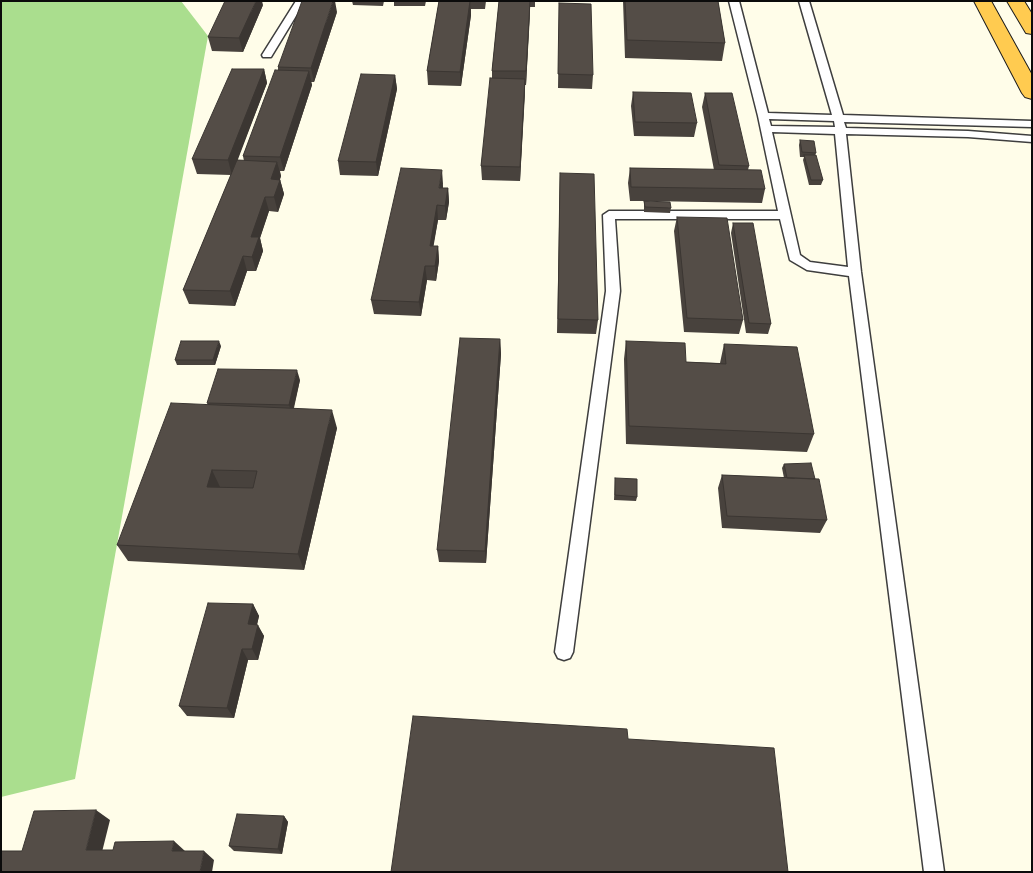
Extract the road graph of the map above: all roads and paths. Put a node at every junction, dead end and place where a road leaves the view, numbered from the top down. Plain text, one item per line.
1 (301, 1) edge
2 (734, 1) edge
3 (804, 1) edge
4 (982, 1) edge
5 (1015, 1) edge
6 (1032, 29) edge
7 (267, 54) dead end
8 (1032, 94) edge
9 (763, 116) junction
10 (1032, 124) edge
11 (840, 125) junction
12 (766, 129) junction
13 (1032, 139) edge
14 (785, 215) junction
15 (855, 272) junction
16 (564, 652) dead end
17 (934, 872) edge

1 - 7 lane
2 - 9 lane
3 - 11 lane
4 - 8 highway
5 - 6 highway
9 - 11 lane
9 - 12 lane
10 - 11 lane
11 - 12 lane
11 - 13 lane
11 - 15 lane
12 - 14 lane
14 - 15 lane
14 - 16 lane
15 - 17 lane

